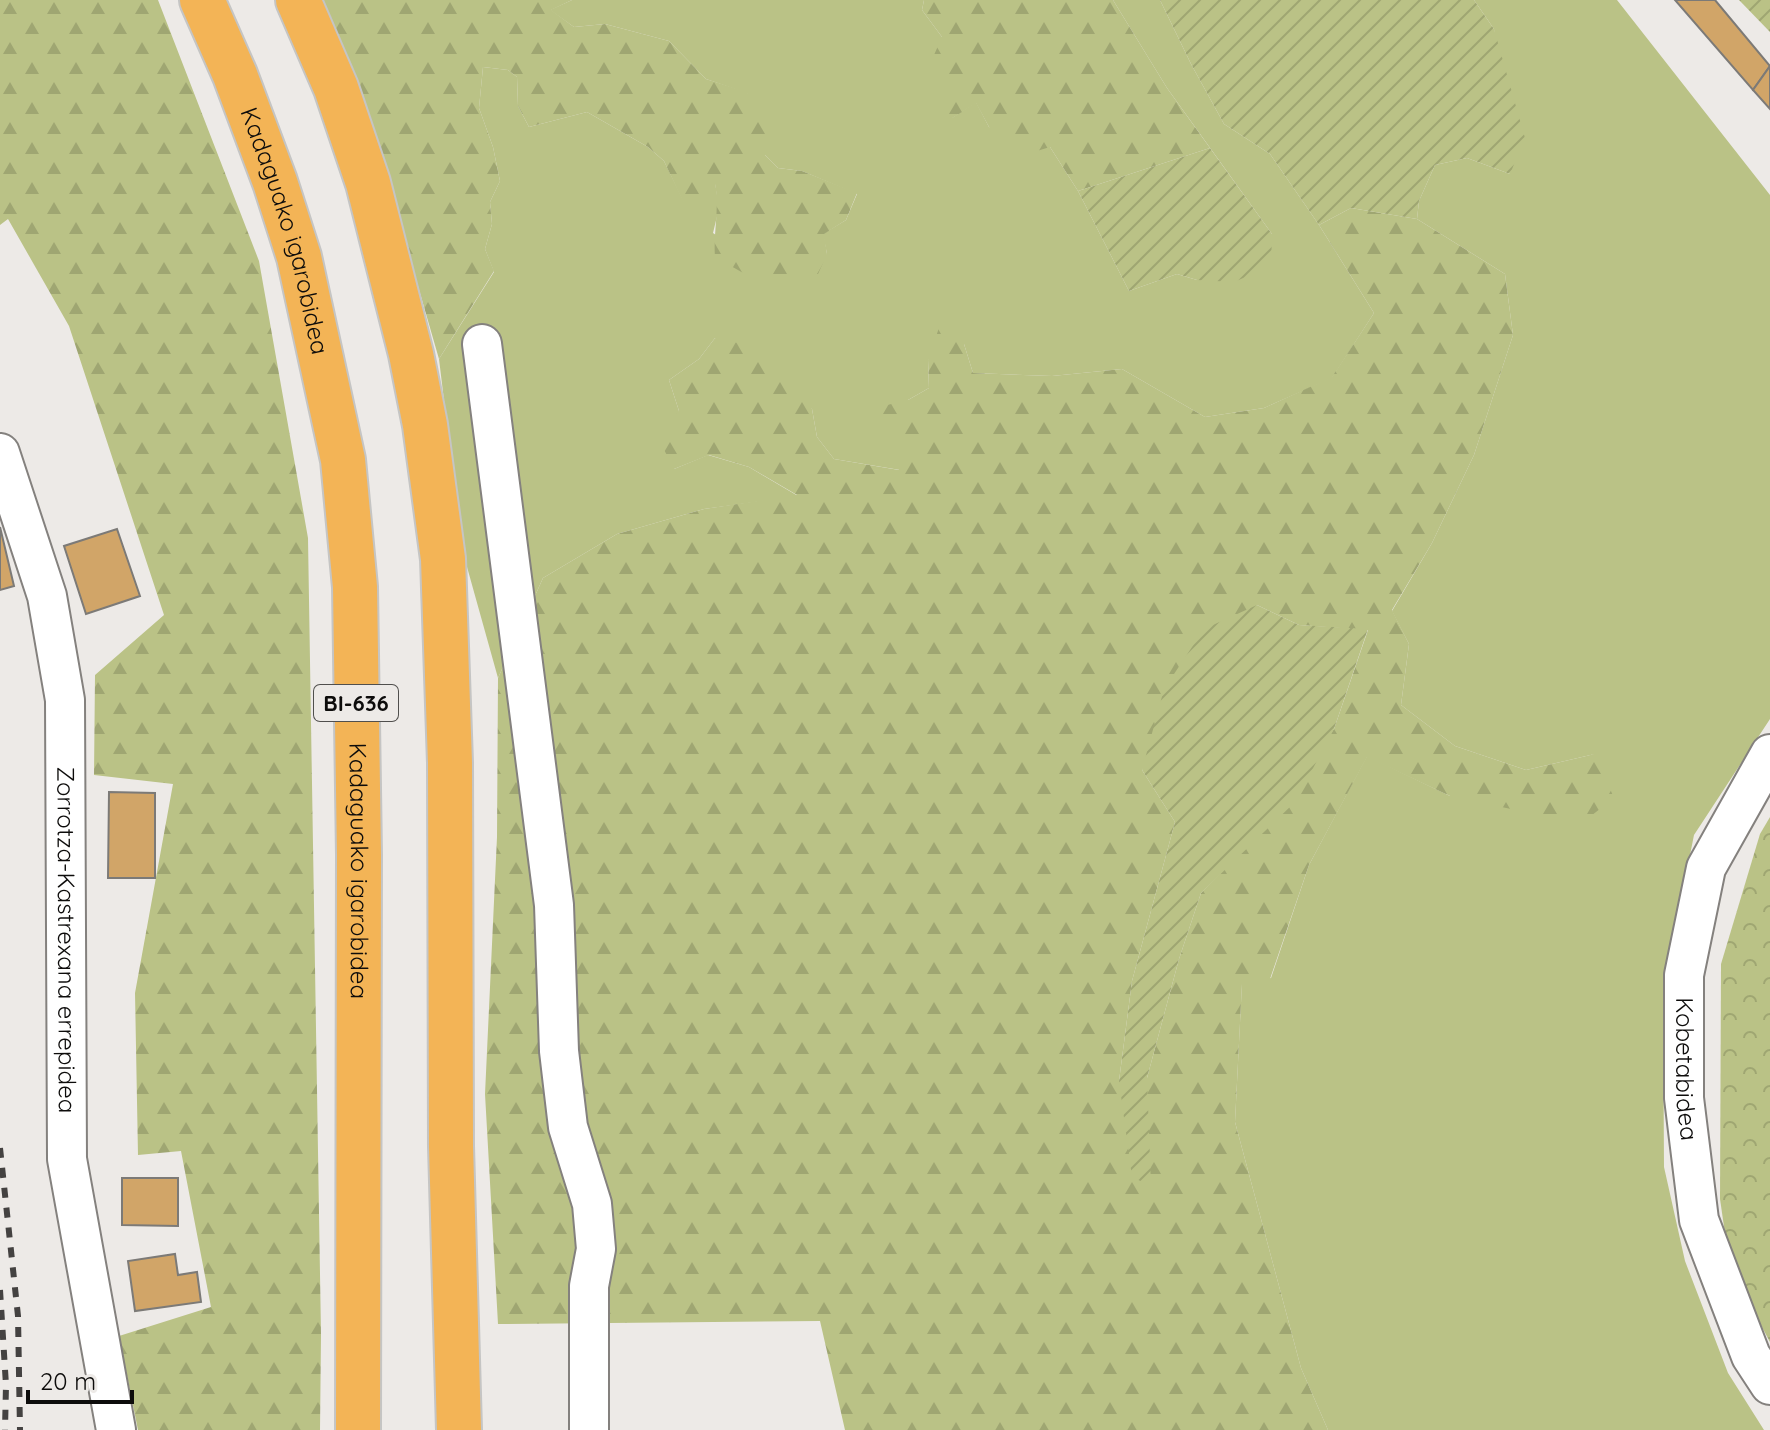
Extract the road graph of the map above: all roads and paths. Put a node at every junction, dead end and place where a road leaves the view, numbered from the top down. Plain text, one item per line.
1 (202, 0) edge
2 (298, 0) edge
3 (482, 344) dead end
4 (0, 453) edge
5 (1770, 754) edge
6 (1770, 1385) edge
7 (116, 1430) edge
8 (358, 1430) edge
9 (459, 1430) edge
10 (589, 1430) edge

1 - 8 highway, Kadaguako igarobidea / BI-636
2 - 9 highway
3 - 10 street
4 - 7 street, Zorrotza-Kastrexana errepidea
5 - 6 street, Kobetabidea

